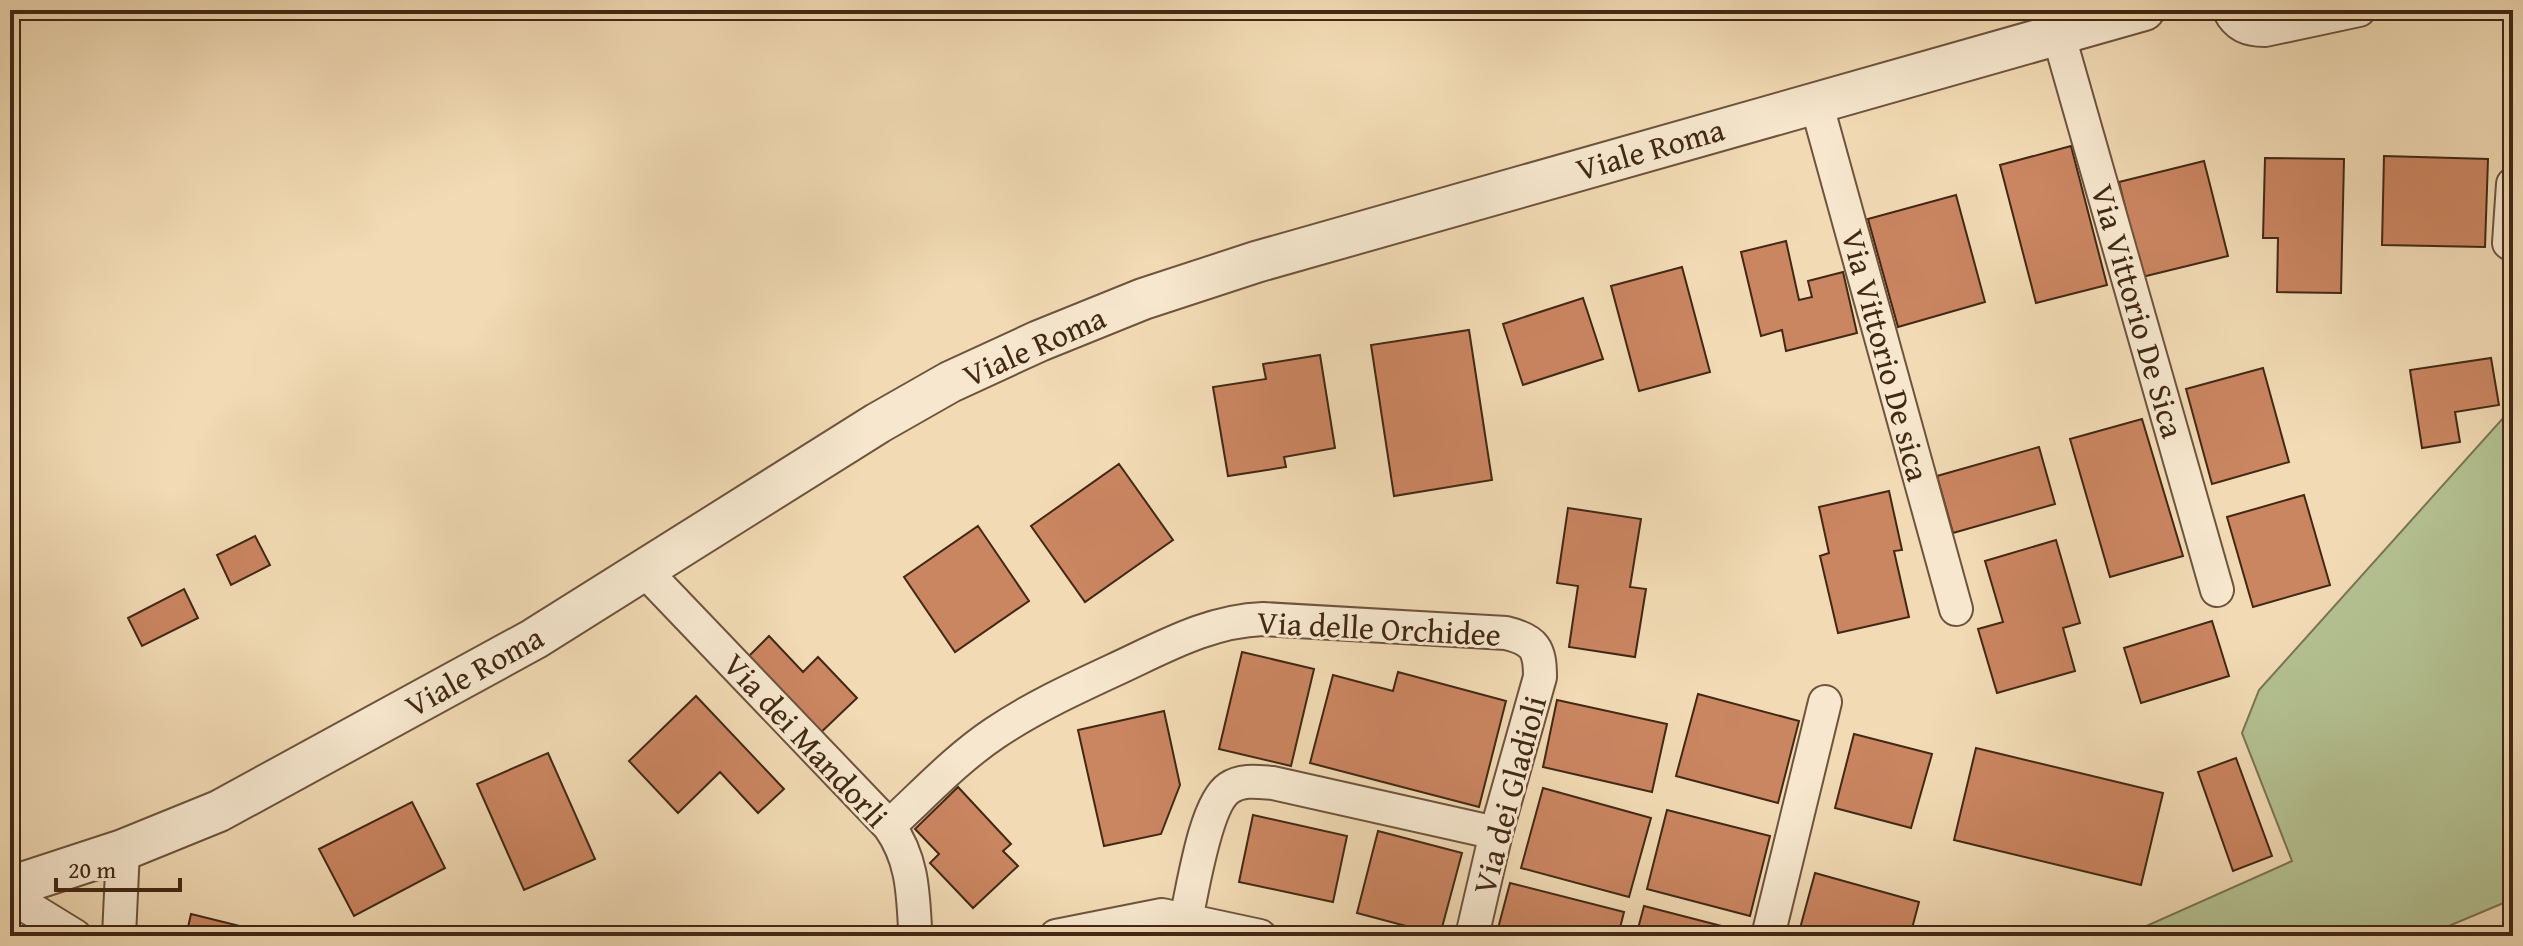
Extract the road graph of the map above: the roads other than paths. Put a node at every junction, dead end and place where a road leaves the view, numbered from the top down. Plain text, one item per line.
1 (2144, 10) edge
2 (2229, 10) edge
3 (2359, 10) edge
4 (2058, 33) junction
5 (1816, 102) junction
6 (2513, 184) edge
7 (2509, 243) dead end
8 (644, 570) junction
9 (2217, 590) dead end
10 (1956, 609) dead end
11 (1539, 653) joint
12 (1825, 702) dead end
13 (889, 826) junction
14 (1496, 833) junction
15 (123, 850) junction
16 (10, 887) edge
17 (10, 896) edge
18 (1186, 919) junction
19 (75, 936) edge
20 (119, 936) edge
21 (911, 936) edge
22 (1056, 936) edge
23 (1260, 936) edge
24 (1472, 936) edge
25 (1768, 936) edge

1 - 4 street, Viale Roma
2 - 3 street
4 - 5 street, Viale Roma
4 - 9 street, Via Vittorio De Sica
5 - 8 street, Viale Roma
5 - 10 street, Via Vittorio De sica
6 - 7 street
8 - 13 street, Via dei Mandorli
8 - 15 street, Viale Roma
11 - 13 street, Via delle Orchidee
11 - 14 street, Via dei Gladioli
12 - 25 street
13 - 21 street, Via dei Mandorli
14 - 18 street
14 - 24 street, Via dei Gladioli
15 - 16 street, Viale Roma
15 - 20 street
17 - 19 street
18 - 22 street
18 - 23 street

